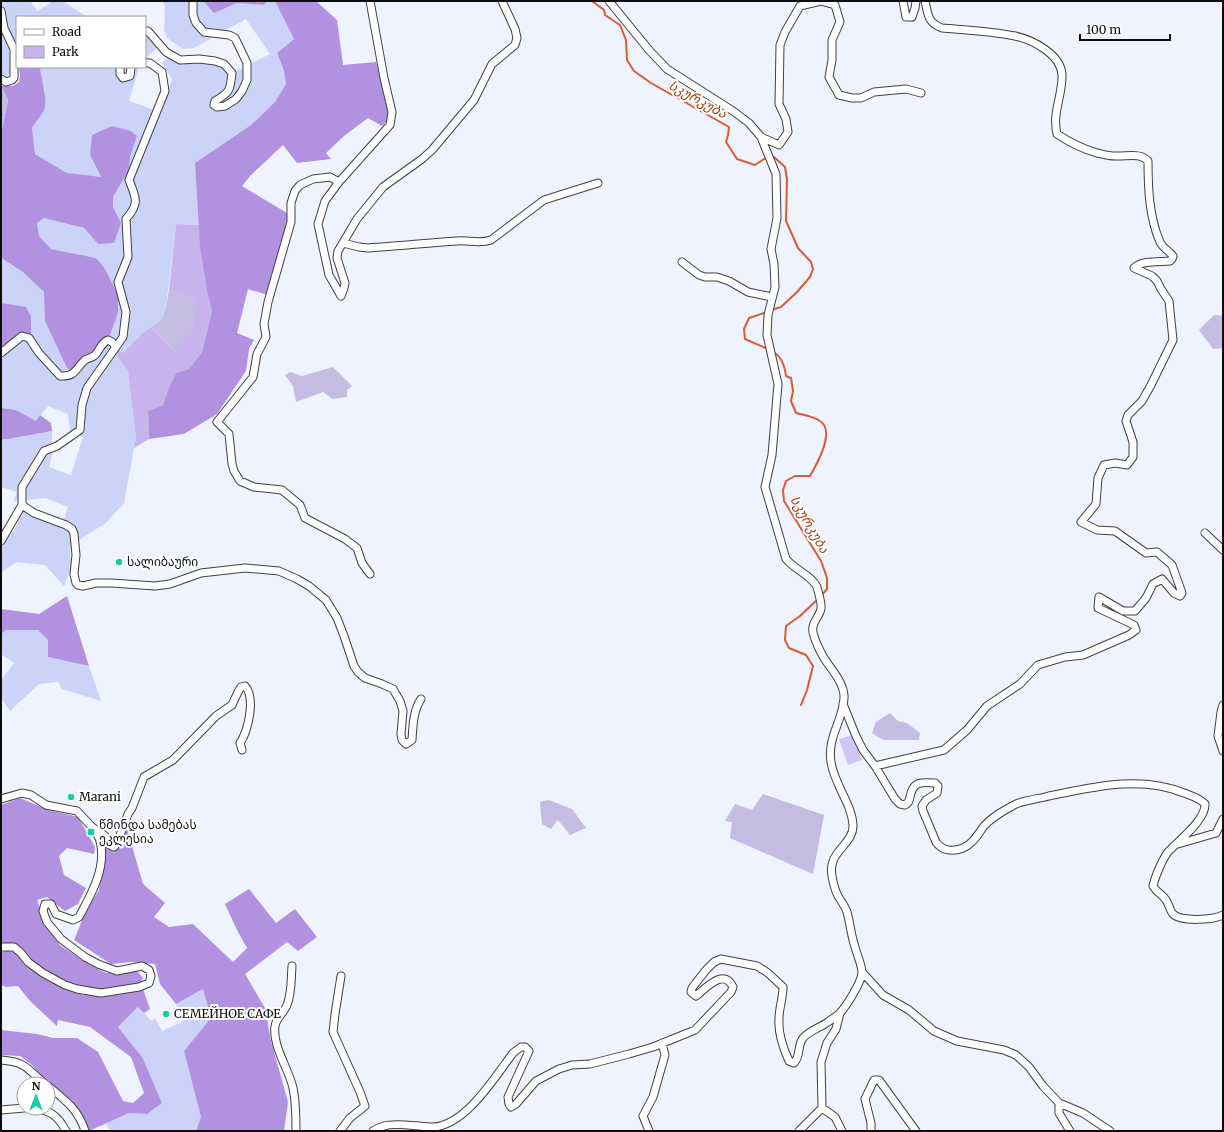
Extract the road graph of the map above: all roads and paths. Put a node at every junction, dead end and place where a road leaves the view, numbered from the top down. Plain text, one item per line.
1 (194, 1) edge
2 (370, 1) edge
3 (502, 1) edge
4 (609, 1) edge
5 (903, 1) edge
6 (916, 1) edge
7 (925, 1) edge
8 (1, 10) edge
9 (146, 31) edge
10 (146, 62) edge
11 (120, 68) edge
12 (131, 68) edge
13 (1, 79) edge
14 (921, 93) dead end
15 (761, 137) junction
16 (339, 182) junction
17 (598, 183) dead end
18 (343, 243) junction
19 (682, 262) dead end
20 (772, 298) junction
21 (116, 346) junction
22 (1, 353) edge
23 (22, 505) junction
24 (1205, 533) dead end
25 (1, 541) edge
26 (1223, 550) edge
27 (370, 574) dead end
28 (421, 699) dead end
29 (843, 704) junction
30 (1223, 705) edge
31 (242, 750) dead end
32 (1223, 751) edge
33 (875, 766) junction
34 (1, 799) edge
35 (1223, 818) edge
36 (92, 827) junction
37 (1177, 844) junction
38 (1223, 916) edge
39 (1, 947) edge
40 (292, 966) dead end
41 (862, 972) junction
42 (341, 976) dead end
43 (840, 1013) junction
44 (662, 1043) junction
45 (1, 1060) edge
46 (36, 1076) edge
47 (56, 1092) edge
48 (1059, 1103) junction
49 (822, 1108) junction
50 (16, 1109) edge
51 (1, 1110) edge
52 (56, 1116) edge
53 (66, 1131) edge
54 (84, 1131) edge
55 (296, 1131) edge
56 (340, 1131) edge
57 (372, 1131) edge
58 (649, 1131) edge
59 (799, 1131) edge
60 (842, 1131) edge
61 (871, 1131) edge
62 (916, 1131) edge
63 (1070, 1131) edge
64 (1110, 1131) edge

1 - 9 street
2 - 16 street
3 - 18 street
4 - 15 street
5 - 6 street
7 - 33 street
8 - 13 street
10 - 21 street
11 - 12 street
14 - 15 street
15 - 20 street
16 - 18 street
16 - 27 street
17 - 18 street
19 - 20 street
20 - 29 street
21 - 22 street
21 - 23 street
23 - 25 street
23 - 28 street
24 - 26 street
29 - 33 street
29 - 41 street
30 - 32 street
31 - 36 street
33 - 37 street
34 - 36 street
35 - 37 street
36 - 39 street
37 - 38 street
40 - 55 street
41 - 43 street
41 - 48 street
42 - 56 street
43 - 44 street
43 - 49 street
44 - 57 street
44 - 58 street
45 - 46 street
47 - 54 street
48 - 63 street
48 - 64 street
49 - 59 street
49 - 60 street
50 - 51 street
52 - 53 street
61 - 62 street

